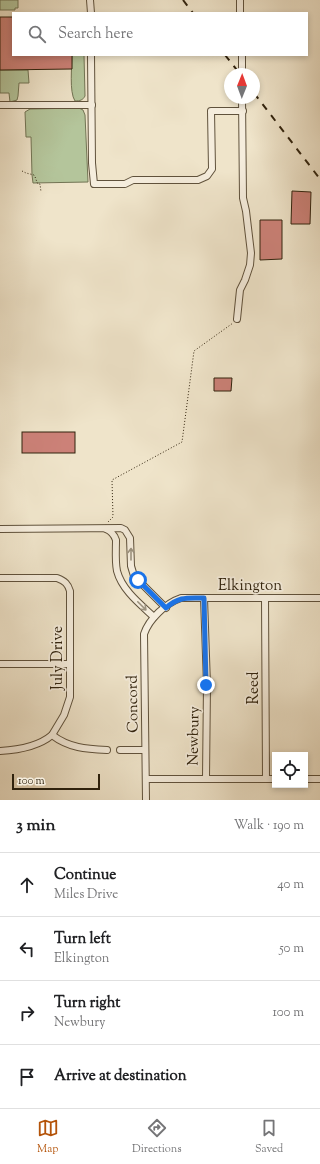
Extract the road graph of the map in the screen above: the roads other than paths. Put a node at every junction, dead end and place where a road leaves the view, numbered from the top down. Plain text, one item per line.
1 (90, 0) edge
2 (240, 0) edge
3 (90, 12) edge
4 (240, 12) edge
5 (91, 56) edge
6 (242, 56) edge
7 (242, 68) edge
8 (242, 104) edge
9 (0, 105) edge
10 (92, 105) junction
11 (243, 111) junction
12 (237, 319) road end
13 (0, 528) edge
14 (102, 528) junction
15 (0, 578) edge
16 (204, 598) junction
17 (265, 598) junction
18 (320, 598) edge
19 (166, 608) junction
20 (160, 612) joint
21 (154, 617) junction
22 (0, 664) edge
23 (70, 664) junction
24 (52, 735) junction
25 (107, 750) dead end
26 (120, 750) dead end
27 (145, 750) junction
28 (0, 751) edge
29 (206, 778) junction
30 (266, 778) junction
31 (146, 779) junction
32 (272, 779) edge
33 (308, 779) edge
34 (320, 779) edge
35 (146, 800) edge

1 - 3 street
2 - 4 street
5 - 10 street
6 - 7 street
8 - 11 street
9 - 10 street
10 - 11 street
11 - 12 street
13 - 14 street
19 -> 14 street
14 -> 21 street
15 - 23 street, July Drive
16 - 17 street, Elkington
16 - 19 street, Elkington
16 - 29 street, Newbury
17 - 18 street, Elkington
17 - 30 street, Reed
19 - 20 street, Elkington
20 - 21 street, Concord
21 - 27 street, Concord
22 - 23 street
23 - 24 street, July Drive
24 - 25 street
24 - 28 street
26 - 27 street
27 - 31 street, Concord
29 - 30 street
29 - 31 street
30 - 32 street
31 - 35 street, Concord
33 - 34 street

